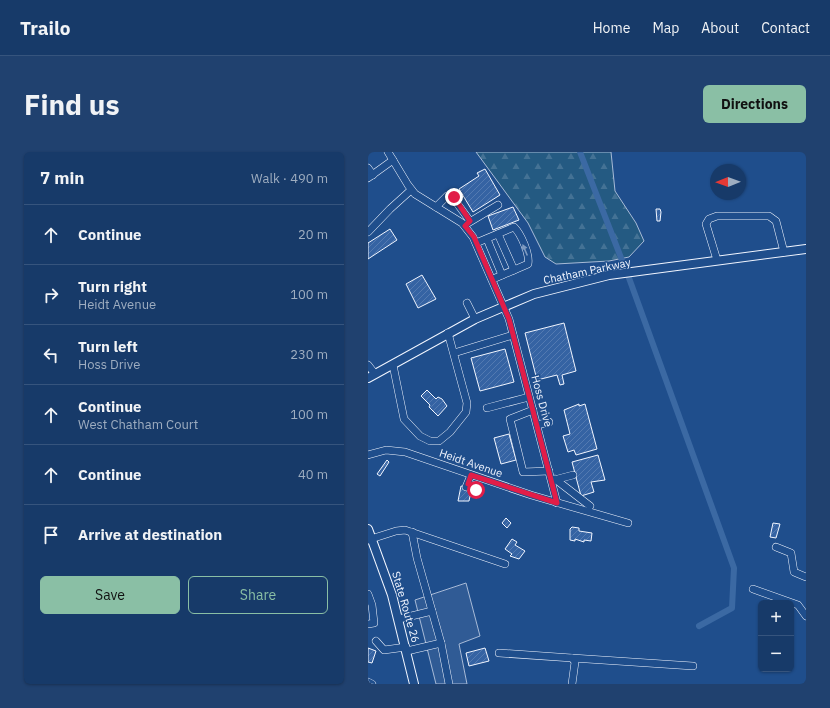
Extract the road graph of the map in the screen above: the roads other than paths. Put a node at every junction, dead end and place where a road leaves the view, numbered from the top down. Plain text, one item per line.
1 (388, 152) edge
2 (393, 160) junction
3 (368, 168) edge
4 (370, 176) edge
5 (411, 190) junction
6 (498, 205) dead end
7 (436, 207) junction
8 (468, 223) junction
9 (368, 232) edge
10 (498, 234) junction
11 (487, 239) junction
12 (476, 243) junction
13 (806, 249) edge
14 (784, 252) junction
15 (717, 260) junction
16 (514, 270) junction
17 (502, 275) junction
18 (493, 279) junction
19 (467, 303) dead end
20 (504, 306) junction
21 (475, 319) junction
22 (448, 334) junction
23 (513, 335) junction
24 (454, 353) junction
25 (368, 365) edge
26 (393, 365) junction
27 (372, 376) edge
28 (530, 397) junction
29 (487, 408) dead end
30 (533, 410) junction
31 (549, 422) dead end
32 (537, 425) junction
33 (368, 455) edge
34 (549, 471) junction
35 (471, 475) junction
36 (573, 476) dead end
37 (553, 480) junction
38 (476, 490) dead end
39 (557, 503) junction
40 (590, 506) dead end
41 (628, 523) dead end
42 (368, 529) edge
43 (412, 532) junction
44 (370, 539) edge
45 (776, 547) dead end
46 (505, 564) dead end
47 (806, 577) edge
48 (753, 589) dead end
49 (369, 597) edge
50 (432, 611) junction
51 (806, 616) edge
52 (399, 619) junction
53 (368, 624) edge
54 (376, 641) dead end
55 (441, 643) junction
56 (406, 649) junction
57 (384, 650) junction
58 (499, 654) dead end
59 (384, 658) dead end
60 (572, 658) junction
61 (693, 666) dead end
62 (368, 682) edge
63 (372, 684) edge
64 (414, 684) edge
65 (449, 684) edge
66 (572, 684) edge

1 - 2 street
2 - 4 street
2 - 5 street
3 - 4 street
5 - 7 street
5 - 9 street
6 - 8 street
7 - 8 street
7 - 8 street, Hoss Drive
8 - 12 street, Hoss Drive
10 - 11 street
10 - 16 street
16 -> 10 street
11 - 12 street
11 - 17 street
12 - 18 street, Hoss Drive
13 - 14 main road, Chatham Parkway
14 - 15 main road, Chatham Parkway
14 - 15 street
15 - 20 main road, Chatham Parkway
16 - 17 street
17 - 18 street
18 - 20 street, Hoss Drive
19 - 21 street
20 - 21 main road, Chatham Parkway
20 - 23 street, Hoss Drive
21 - 22 main road, Chatham Parkway
22 - 24 street
22 - 26 main road, Chatham Parkway
23 - 24 street
23 - 28 street, Hoss Drive
24 - 26 street
25 - 27 street
26 - 27 main road, Chatham Parkway
28 - 29 street
28 - 30 street, Hoss Drive
30 - 32 street, Hoss Drive
30 - 34 street
31 - 32 street
32 - 34 street, Hoss Drive
33 - 35 street, Heidt Avenue
34 - 37 street, Hoss Drive
35 - 38 street
35 - 39 street, Heidt Avenue
36 - 37 street
37 - 39 street, Hoss Drive
37 - 40 street
39 - 41 street, Heidt Avenue
42 - 44 main road, State Route 26
43 - 44 street
43 - 46 street
43 - 50 street
44 - 52 main road, State Route 26
45 - 47 street
48 - 51 street
49 - 53 street
50 - 52 street
50 - 55 street
52 - 56 main road, State Route 26
54 - 57 street
55 - 56 street
55 - 65 street
56 - 57 street
56 - 64 main road, State Route 26
57 - 59 street
58 - 60 street
60 - 61 street
60 - 66 street
62 - 63 street

